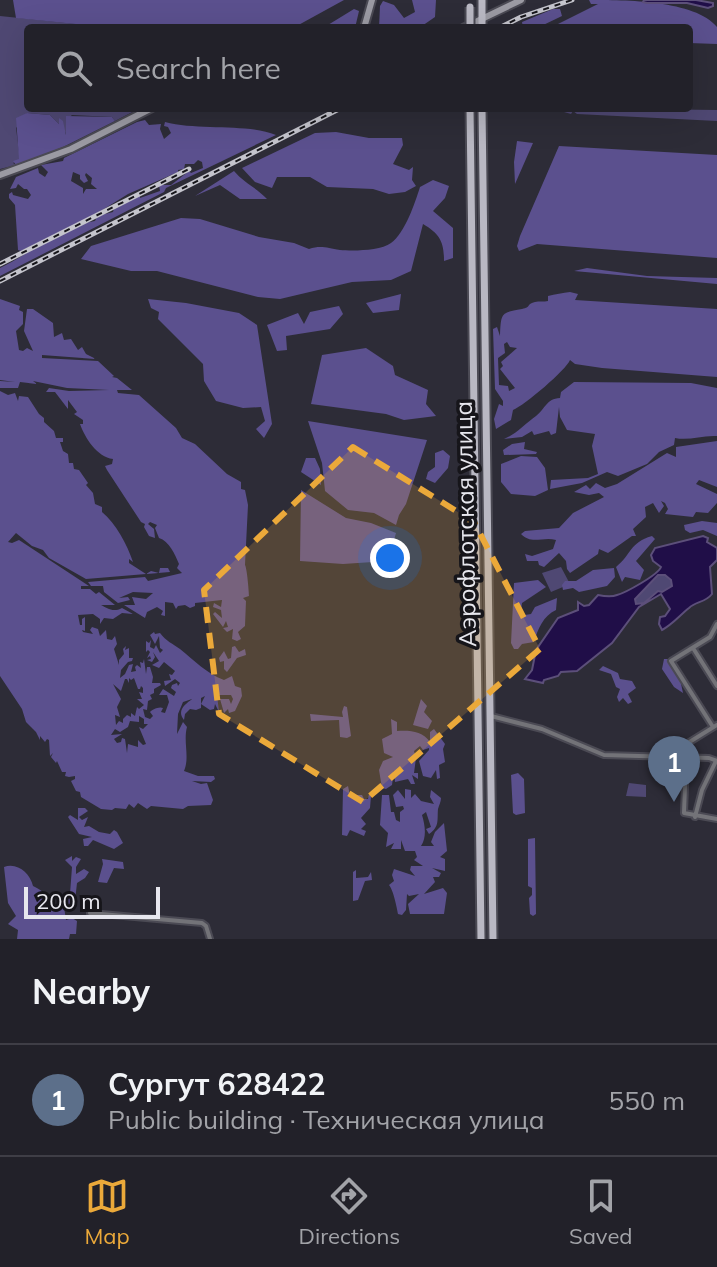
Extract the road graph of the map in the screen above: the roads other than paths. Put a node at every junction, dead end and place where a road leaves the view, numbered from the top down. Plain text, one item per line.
1 (372, 0) edge
2 (521, 0) edge
3 (482, 1) edge
4 (367, 24) edge
5 (482, 24) edge
6 (144, 112) edge
7 (470, 112) edge
8 (482, 112) edge
9 (0, 175) edge
10 (717, 624) edge
11 (693, 648) junction
12 (717, 686) edge
13 (488, 716) junction
14 (715, 726) edge
15 (675, 757) junction
16 (686, 758) junction
17 (717, 761) edge
18 (695, 817) junction
19 (717, 819) edge
20 (90, 913) dead end
21 (210, 939) edge
22 (481, 939) edge
23 (493, 939) edge

1 - 4 street
2 - 5 street
3 - 5 main road
6 - 9 street
7 - 22 main road, Аэрофлотская улица
8 - 13 main road, Аэрофлотская улица
10 - 11 street
11 - 12 street
11 - 14 street
13 - 15 street
13 - 23 main road, Аэрофлотская улица
14 - 15 street
15 - 16 street
16 - 17 street
16 - 18 street
17 - 18 street
18 - 19 street
20 - 21 street

